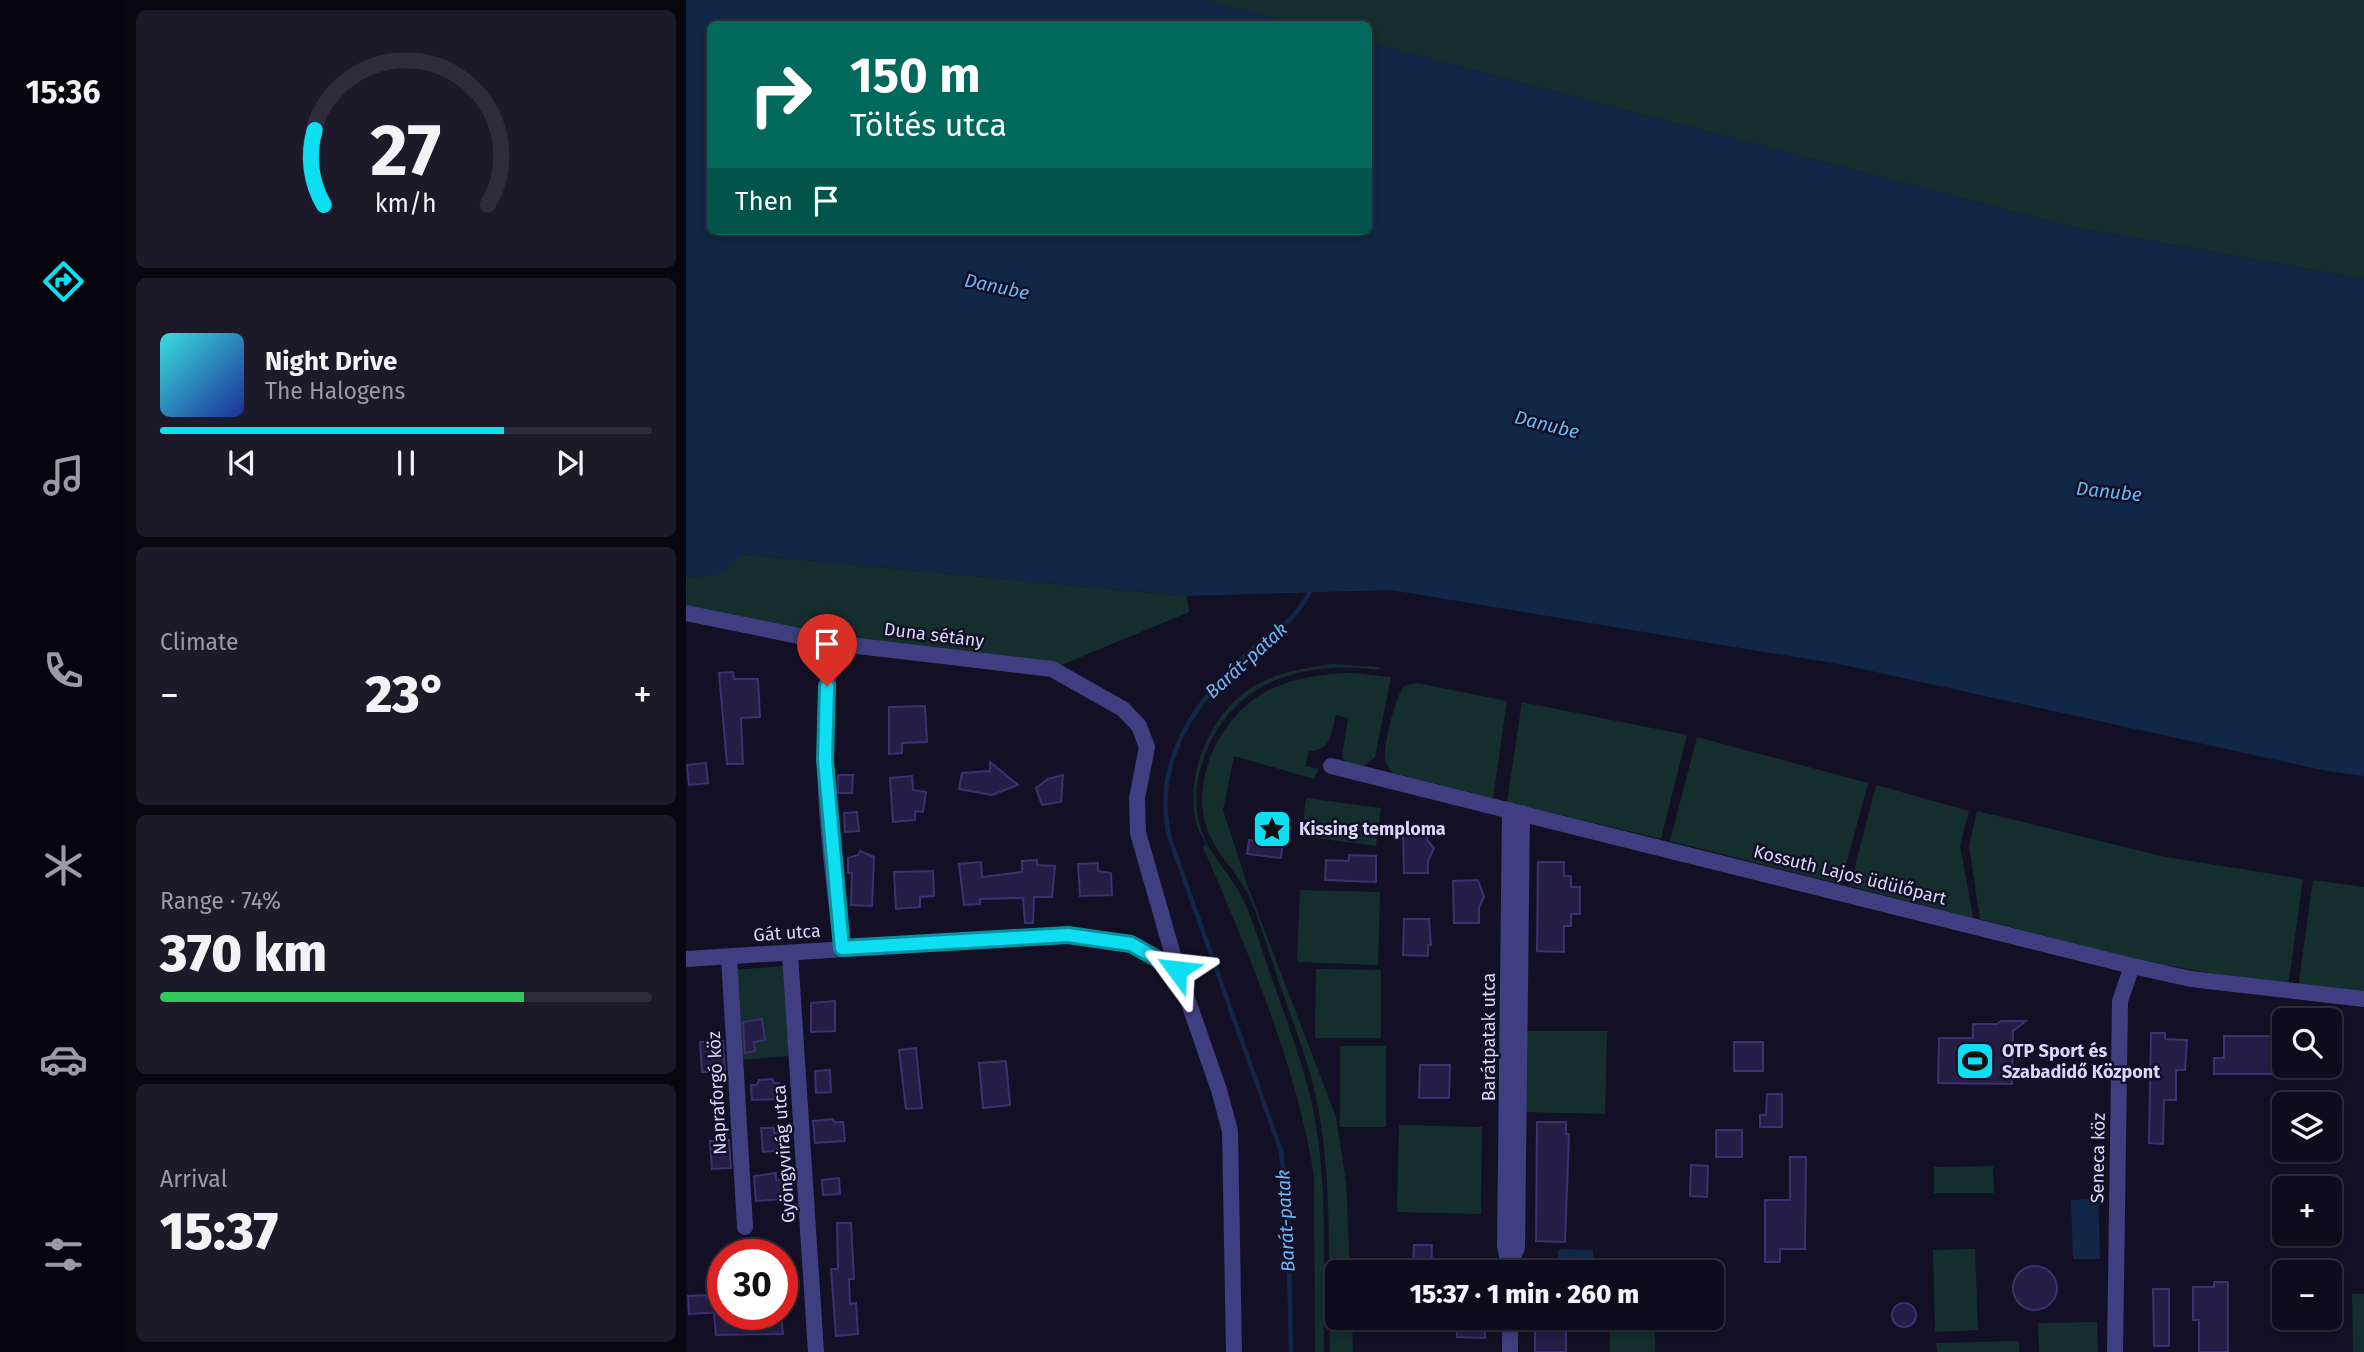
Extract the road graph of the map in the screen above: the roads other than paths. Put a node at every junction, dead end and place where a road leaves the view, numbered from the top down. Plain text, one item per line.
1 (686, 613) edge
2 (832, 643) junction
3 (1331, 766) dead end
4 (1516, 811) junction
5 (842, 948) junction
6 (790, 954) junction
7 (729, 957) junction
8 (686, 960) edge
9 (2132, 965) junction
10 (1177, 970) junction
11 (2364, 999) edge
12 (745, 1227) dead end
13 (1513, 1260) edge
14 (1510, 1330) edge
15 (816, 1352) edge
16 (1234, 1352) edge
17 (1510, 1352) edge
18 (2115, 1352) edge

1 - 2 street, Duna sétány
2 - 5 street
2 - 10 street, Duna sétány
3 - 4 street, Kossuth Lajos üdülőpart
4 - 9 street, Kossuth Lajos üdülőpart
4 - 13 street, Barátpatak utca
5 - 6 street, Gát utca
5 - 10 street, Gát utca
6 - 7 street, Gát utca
6 - 15 street, Gyöngyvirág utca
7 - 8 street, Gát utca
7 - 12 street, Napraforgó köz
9 - 11 street, Kossuth Lajos üdülőpart
9 - 18 street, Seneca köz
10 - 16 street
14 - 17 street

